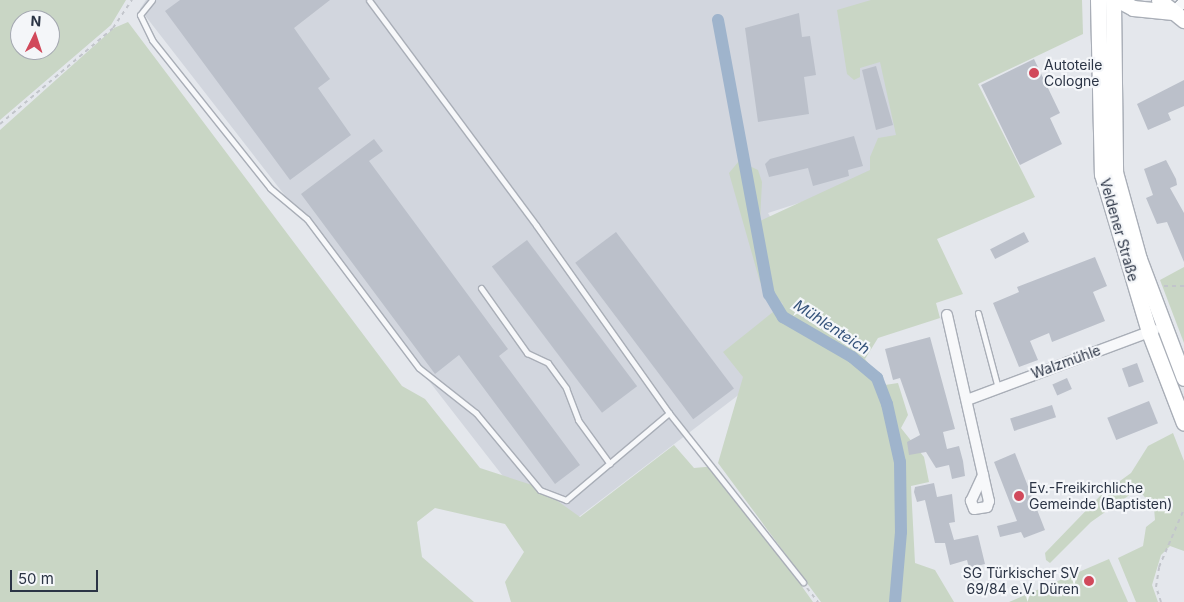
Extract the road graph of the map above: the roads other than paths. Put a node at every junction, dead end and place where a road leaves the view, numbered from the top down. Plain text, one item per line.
1 (152, 0) edge
2 (368, 0) edge
3 (1098, 0) edge
4 (1113, 0) edge
5 (1118, 0) edge
6 (1159, 0) edge
7 (1184, 2) edge
8 (1178, 16) edge
9 (480, 288) dead end
10 (978, 313) dead end
11 (947, 315) dead end
12 (1165, 326) junction
13 (1149, 332) junction
14 (1184, 378) edge
15 (998, 388) junction
16 (967, 400) junction
17 (669, 413) junction
18 (1184, 422) edge
19 (610, 464) junction
20 (983, 475) dead end
21 (803, 582) road end

1 - 19 lane
2 - 17 lane
3 - 13 street, Veldener Straße
4 - 12 street, Veldener Straße
5 - 8 street
6 - 8 street
7 - 8 street
9 - 19 lane
10 - 15 lane
11 - 16 street
12 - 13 street, Walzmühle
12 - 14 street, Veldener Straße
13 - 15 street, Walzmühle
13 - 18 street, Veldener Straße
15 - 16 street, Walzmühle
16 - 20 street
17 - 19 lane
17 - 21 lane

